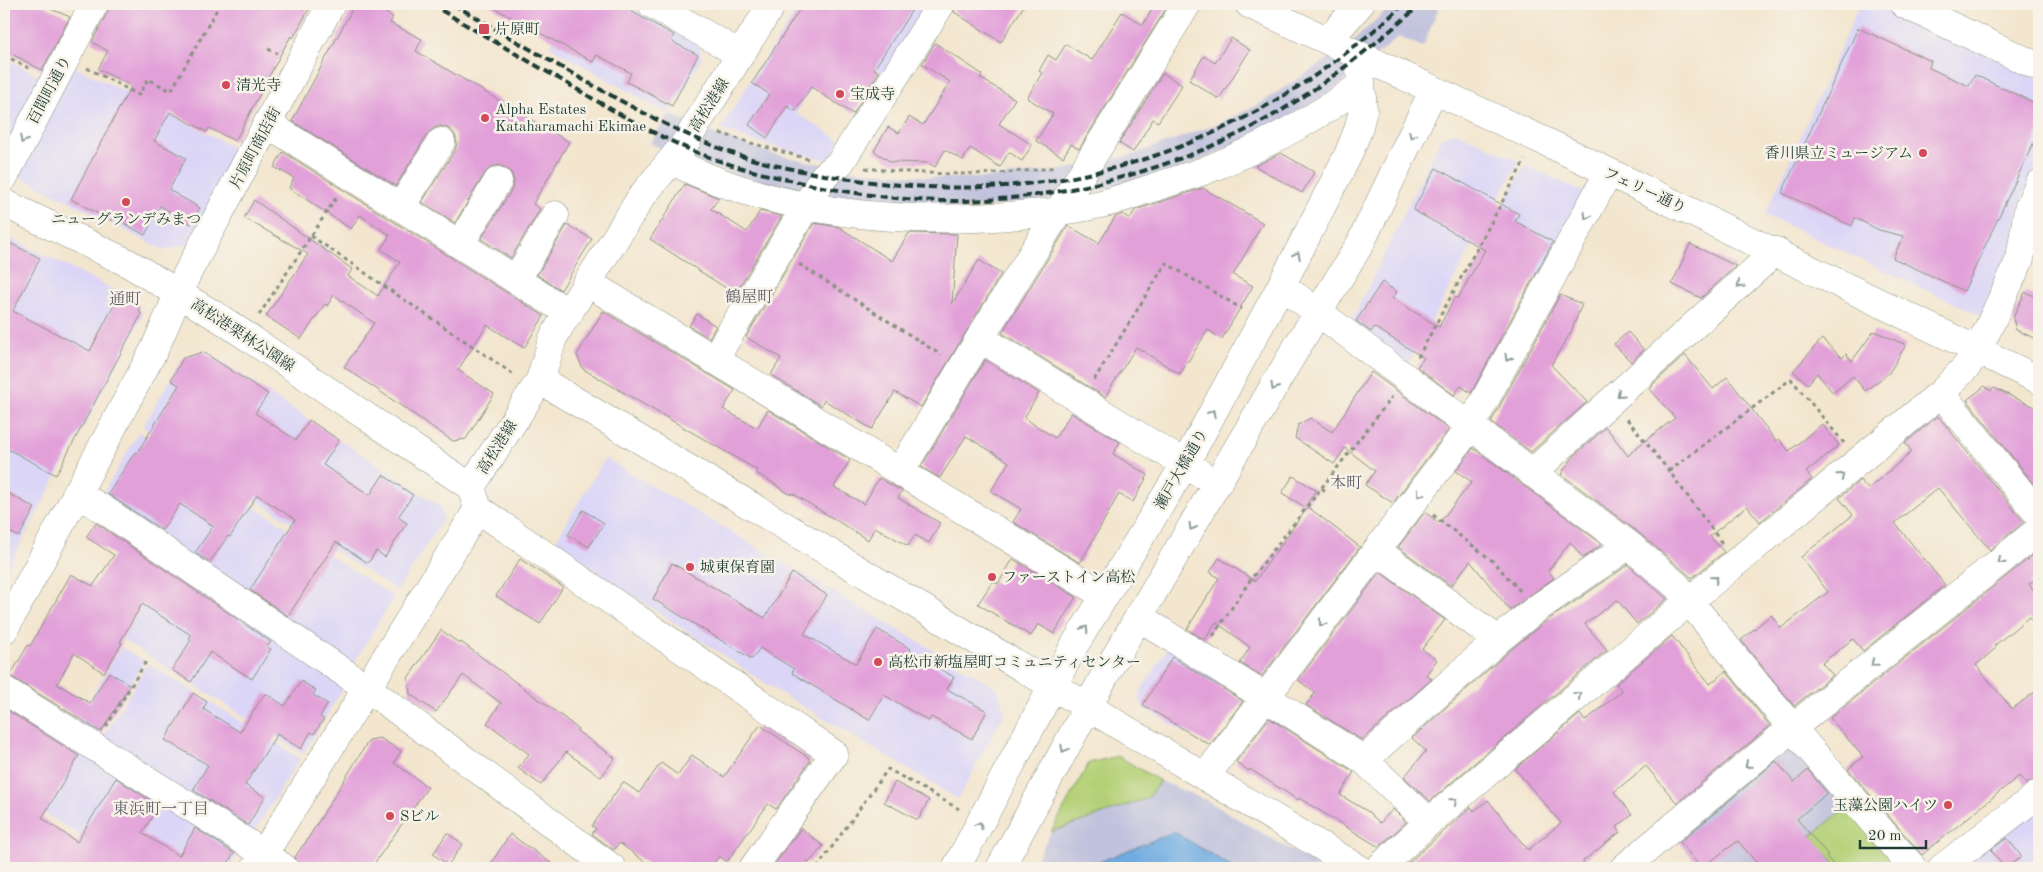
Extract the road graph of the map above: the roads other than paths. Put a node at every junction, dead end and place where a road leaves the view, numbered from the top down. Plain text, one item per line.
1 (94, 4) edge
2 (331, 4) edge
3 (652, 4) edge
4 (772, 4) edge
5 (941, 4) edge
6 (1187, 4) edge
7 (1249, 4) edge
8 (1360, 4) edge
9 (1904, 4) edge
10 (1328, 40) junction
11 (740, 54) junction
12 (1359, 55) junction
13 (2039, 67) edge
14 (1361, 85) junction
15 (1433, 91) junction
16 (268, 124) junction
17 (440, 142) dead end
18 (672, 161) junction
19 (1609, 172) junction
20 (4, 177) edge
21 (498, 180) dead end
22 (2039, 184) edge
23 (4, 203) edge
24 (808, 205) junction
25 (401, 207) junction
26 (1058, 212) junction
27 (556, 215) dead end
28 (460, 244) junction
29 (1776, 251) junction
30 (516, 280) junction
31 (588, 283) junction
32 (1281, 286) junction
33 (179, 293) junction
34 (1318, 312) junction
35 (569, 313) junction
36 (980, 338) junction
37 (1977, 350) junction
38 (714, 360) junction
39 (540, 380) junction
40 (2039, 380) edge
41 (1941, 393) junction
42 (1470, 427) junction
43 (1185, 464) junction
44 (900, 472) junction
45 (1532, 473) junction
46 (1218, 483) junction
47 (76, 493) junction
48 (475, 498) junction
49 (2039, 515) edge
50 (2039, 530) edge
51 (1629, 545) junction
52 (1377, 551) junction
53 (1105, 596) junction
54 (1688, 602) junction
55 (1140, 616) junction
56 (4, 630) edge
57 (1498, 640) junction
58 (1053, 687) junction
59 (368, 688) junction
60 (4, 690) edge
61 (1265, 697) junction
62 (1088, 707) junction
63 (1792, 728) junction
64 (1364, 760) junction
65 (1205, 777) junction
66 (2039, 794) edge
67 (1429, 822) junction
68 (268, 864) edge
69 (612, 868) edge
70 (753, 868) edge
71 (956, 868) edge
72 (1000, 868) edge
73 (1358, 868) edge
74 (1379, 868) edge
75 (1624, 868) edge
76 (1913, 868) edge
77 (1942, 868) edge

1 -> 20 street, 百間町通り
2 - 16 street, 片原町商店街
3 - 11 street
4 - 11 street, 高松港線
5 - 24 street
6 - 26 street
7 - 10 street, フェリー通り
8 - 10 street
9 - 13 street
10 - 12 street, フェリー通り
11 - 18 street, 高松港線
12 - 14 street, 瀬戸大橋通り
12 - 15 street, フェリー通り
14 - 26 street
32 -> 14 street, 瀬戸大橋通り
15 - 19 street, フェリー通り
15 -> 34 street
16 - 25 street
16 - 33 street, 片原町商店街
17 - 25 street
18 - 24 street
18 - 31 street, 高松港線
19 - 29 street, フェリー通り
19 -> 42 street
21 - 28 street
22 - 37 street
23 - 33 street, 高松港栗林公園線
24 - 26 street
24 - 38 street
25 - 28 street
26 - 36 street
27 - 30 street
28 - 30 street
29 - 37 street, フェリー通り
29 -> 45 street
30 - 35 street
31 - 35 street, 高松港線
31 - 38 street
32 - 34 street
43 -> 32 street, 瀬戸大橋通り
33 - 47 street, 片原町商店街
33 - 48 street, 高松港栗林公園線
34 - 42 street
34 -> 46 street
35 - 39 street, 高松港線
36 - 43 street
36 - 44 street
37 - 40 street, フェリー通り
37 - 41 street
38 - 44 street
39 - 48 street, 高松港線
39 - 58 street
41 - 49 street
54 -> 41 street
42 - 45 street
42 -> 52 street
43 - 46 street
43 - 53 street, 瀬戸大橋通り
44 - 53 street
45 - 51 street
46 -> 55 street
47 - 56 street, 片原町商店街
47 - 59 street
48 - 59 street, 高松港線
48 - 70 street, 高松港栗林公園線
50 -> 63 street
51 - 54 street
51 - 57 street
52 - 57 street
52 -> 61 street
58 -> 53 street, 瀬戸大橋通り
54 - 63 street
67 -> 54 street
55 - 61 street
55 - 62 street
57 - 64 street
58 - 62 street
71 -> 58 street, 瀬戸大橋通り
59 - 68 street, 高松港線
59 - 69 street
60 - 68 street
61 - 64 street
61 - 65 street
62 - 65 street
62 -> 72 street
63 -> 75 street
63 - 76 street
64 - 67 street
65 - 73 street
66 - 77 street
67 - 74 street

